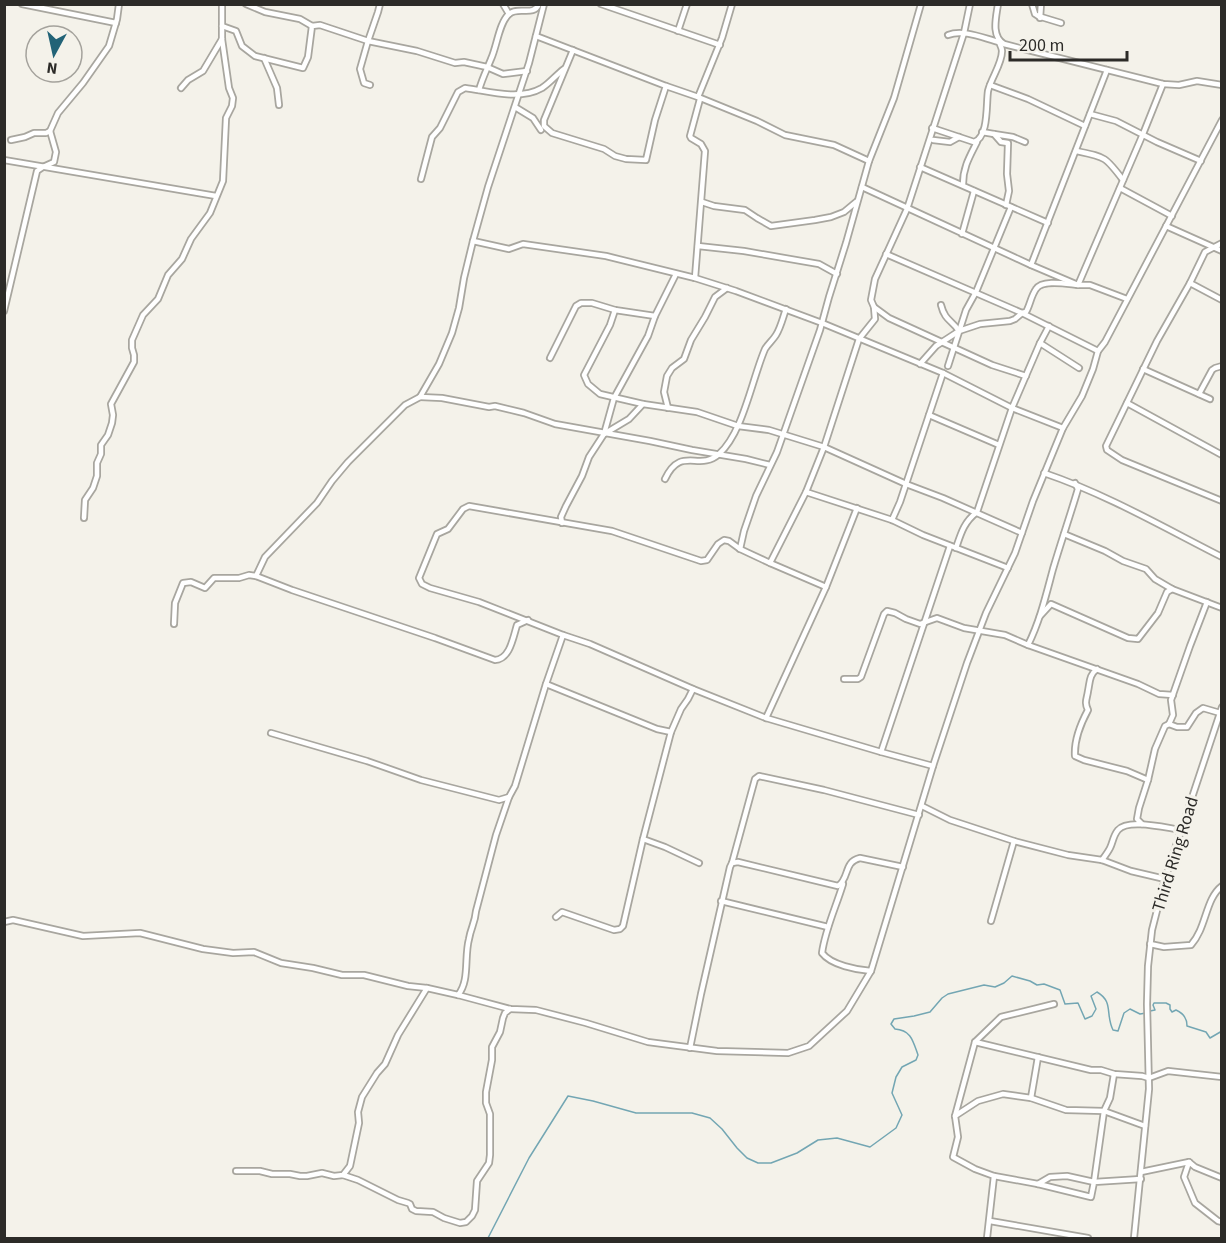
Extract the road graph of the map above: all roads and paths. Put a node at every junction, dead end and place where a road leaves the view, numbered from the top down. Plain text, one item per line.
1 (22, 4) edge
2 (119, 4) edge
3 (222, 4) edge
4 (246, 4) edge
5 (380, 4) edge
6 (503, 4) edge
7 (539, 4) edge
8 (544, 4) edge
9 (601, 4) edge
10 (687, 4) edge
11 (732, 4) edge
12 (921, 4) edge
13 (970, 4) edge
14 (998, 4) edge
15 (1032, 4) edge
16 (1041, 4) edge
17 (509, 14) junction
18 (1040, 18) junction
19 (116, 23) junction
20 (1061, 23) dead end
21 (222, 26) junction
22 (312, 26) junction
23 (678, 31) junction
24 (964, 33) junction
25 (948, 35) dead end
26 (536, 36) junction
27 (222, 39) junction
28 (368, 41) junction
29 (999, 42) junction
30 (720, 45) junction
31 (573, 50) junction
32 (264, 58) junction
33 (487, 67) junction
34 (564, 69) junction
35 (1107, 70) junction
36 (527, 71) junction
37 (1162, 84) junction
38 (370, 85) dead end
39 (990, 85) junction
40 (1221, 85) edge
41 (666, 86) junction
42 (181, 88) dead end
43 (479, 90) junction
44 (520, 93) junction
45 (699, 98) junction
46 (279, 105) dead end
47 (515, 107) junction
48 (1090, 114) junction
49 (1221, 120) edge
50 (1085, 126) junction
51 (932, 128) junction
52 (541, 130) dead end
53 (50, 131) junction
54 (982, 132) junction
55 (994, 134) junction
56 (1143, 134) junction
57 (959, 137) junction
58 (11, 140) dead end
59 (933, 140) dead end
60 (977, 141) junction
61 (1025, 142) dead end
62 (1076, 151) junction
63 (4, 160) edge
64 (869, 161) junction
65 (1201, 161) junction
66 (44, 166) junction
67 (920, 167) junction
68 (421, 179) dead end
69 (1123, 180) junction
70 (963, 184) dead end
71 (862, 187) junction
72 (1120, 188) junction
73 (974, 191) junction
74 (216, 196) junction
75 (858, 200) junction
76 (702, 202) junction
77 (1009, 206) junction
78 (907, 209) junction
79 (1172, 216) junction
80 (1048, 223) junction
81 (1166, 226) junction
82 (962, 234) junction
83 (473, 241) junction
84 (1202, 242) junction
85 (1221, 243) edge
86 (698, 246) junction
87 (1213, 247) junction
88 (995, 248) junction
89 (1221, 251) edge
90 (1205, 252) junction
91 (886, 254) junction
92 (1031, 265) junction
93 (676, 274) junction
94 (837, 274) junction
95 (695, 278) junction
96 (1190, 283) junction
97 (1078, 285) junction
98 (727, 288) junction
99 (976, 292) junction
100 (1126, 299) junction
101 (1221, 300) edge
102 (941, 305) dead end
103 (874, 307) junction
104 (786, 309) junction
105 (615, 310) junction
106 (4, 311) edge
107 (1022, 313) junction
108 (884, 314) junction
109 (655, 316) junction
110 (875, 319) junction
111 (822, 323) junction
112 (1049, 326) junction
113 (958, 331) junction
114 (860, 339) junction
115 (942, 342) junction
116 (1040, 343) junction
117 (955, 348) junction
118 (1098, 351) junction
119 (550, 358) dead end
120 (920, 364) junction
121 (948, 366) dead end
122 (1221, 366) edge
123 (1079, 368) dead end
124 (1143, 369) junction
125 (943, 373) junction
126 (1026, 376) junction
127 (1199, 394) junction
128 (420, 397) junction
129 (614, 398) junction
130 (1210, 399) dead end
131 (1127, 403) junction
132 (644, 404) junction
133 (668, 408) junction
134 (1012, 408) junction
135 (929, 415) junction
136 (738, 426) junction
137 (1063, 428) junction
138 (604, 434) junction
139 (783, 434) junction
140 (999, 445) junction
141 (824, 447) junction
142 (719, 454) junction
143 (1221, 455) edge
144 (770, 465) junction
145 (1044, 473) junction
146 (665, 480) dead end
147 (1075, 483) junction
148 (906, 484) junction
149 (806, 492) junction
150 (1221, 501) edge
151 (857, 508) junction
152 (977, 512) junction
153 (84, 518) dead end
154 (892, 520) junction
155 (562, 523) junction
156 (1022, 533) junction
157 (1064, 534) junction
158 (953, 547) junction
159 (740, 549) junction
160 (1221, 557) edge
161 (770, 564) junction
162 (1008, 568) junction
163 (256, 576) junction
164 (826, 586) junction
165 (1172, 589) junction
166 (1207, 602) junction
167 (1221, 608) edge
168 (1040, 616) junction
169 (528, 620) junction
170 (925, 622) junction
171 (174, 624) dead end
172 (980, 630) junction
173 (563, 635) junction
174 (1028, 645) junction
175 (1097, 669) junction
176 (844, 680) dead end
177 (546, 684) junction
178 (693, 689) junction
179 (1173, 695) junction
180 (1220, 710) edge
181 (766, 718) junction
182 (1169, 724) junction
183 (671, 732) junction
184 (271, 734) dead end
185 (881, 752) junction
186 (933, 766) junction
187 (1148, 780) junction
188 (509, 797) junction
189 (922, 806) junction
190 (919, 815) junction
191 (1142, 824) junction
192 (1182, 830) junction
193 (643, 839) junction
194 (1014, 841) junction
195 (1102, 860) junction
196 (699, 863) dead end
197 (732, 863) junction
198 (903, 867) junction
199 (1165, 879) junction
200 (843, 884) junction
201 (1221, 886) edge
202 (722, 901) junction
203 (556, 917) dead end
204 (991, 921) dead end
205 (4, 922) edge
206 (828, 927) junction
207 (1150, 944) junction
208 (871, 971) junction
209 (427, 988) junction
210 (458, 995) junction
211 (1054, 1004) dead end
212 (510, 1009) junction
213 (975, 1042) junction
214 (690, 1048) junction
215 (1038, 1057) junction
216 (1114, 1074) junction
217 (1221, 1077) edge
218 (1149, 1078) junction
219 (1031, 1098) junction
220 (1104, 1111) junction
221 (955, 1116) junction
222 (1145, 1126) junction
223 (1189, 1162) junction
224 (236, 1172) dead end
225 (1141, 1172) junction
226 (343, 1175) junction
227 (994, 1176) junction
228 (1221, 1178) edge
229 (1141, 1179) junction
230 (1094, 1182) junction
231 (1038, 1184) junction
232 (990, 1221) junction
233 (1221, 1222) edge
234 (987, 1239) edge
235 (1088, 1239) edge
236 (1134, 1239) edge

1 - 19 street
2 - 19 street
3 - 21 street
4 - 22 street
5 - 28 street
6 - 17 street
7 - 17 street
8 - 26 street
9 - 23 street
10 - 23 street
11 - 30 street
12 - 64 street
13 - 24 street
14 - 29 street
15 - 18 street
16 - 18 street
17 - 33 street
18 - 20 street
19 - 53 street
21 - 27 street
21 - 32 street
22 - 28 street
22 - 32 street
23 - 30 street
24 - 25 street
24 - 29 street
24 - 51 street
26 - 31 street
26 - 36 street
27 - 42 street
27 - 74 street
28 - 33 street
28 - 38 street
29 - 35 street
29 - 39 street
30 - 45 street
31 - 34 street
31 - 41 street
32 - 46 street
33 - 36 street
33 - 43 street
34 - 41 street
34 - 44 street
35 - 37 street
35 - 48 street
36 - 44 street
37 - 40 street
37 - 56 street
39 - 50 street
39 - 54 street
41 - 45 street
43 - 44 street
43 - 68 street
44 - 47 street
45 - 64 street
45 - 76 street
47 - 52 street
47 - 83 street
48 - 50 street
48 - 56 street
49 - 65 street
50 - 62 street
51 - 57 street
51 - 67 street
53 - 58 street
53 - 66 street
54 - 55 street
54 - 60 street
55 - 61 street
55 - 77 street
56 - 65 street
56 - 69 street
57 - 59 street
57 - 60 street
60 - 70 street
62 - 69 street
62 - 80 street
63 - 66 street
64 - 71 street
65 - 79 street
66 - 74 street
66 - 106 street
67 - 73 street
67 - 78 street
69 - 72 street
71 - 75 street
71 - 78 street
72 - 79 street
72 - 97 street
73 - 77 street
73 - 82 street
74 - 153 street
75 - 76 street
75 - 94 street
76 - 86 street
77 - 80 street
77 - 88 street
78 - 82 street
78 - 91 street
79 - 81 street
80 - 92 street
81 - 84 street
81 - 100 street
82 - 88 street
83 - 93 street
83 - 128 street
84 - 87 street
84 - 90 street
85 - 87 street
86 - 94 street
86 - 95 street
87 - 89 street
87 - 90 street
88 - 92 street
88 - 99 street
90 - 96 street
91 - 99 street
91 - 103 street
92 - 97 street
93 - 95 street
93 - 109 street
94 - 111 street
95 - 98 street
96 - 101 street
96 - 124 street
97 - 100 street
97 - 107 street
98 - 104 street
98 - 133 street
99 - 107 street
99 - 113 street
100 - 118 street
102 - 113 street
103 - 108 street
103 - 110 street
104 - 111 street
104 - 136 street
105 - 109 street
105 - 119 street
105 - 129 street
107 - 112 street
107 - 113 street
108 - 110 street
108 - 115 street
109 - 129 street
110 - 114 street
111 - 114 street
111 - 139 street
112 - 116 street
112 - 118 street
113 - 115 street
113 - 117 street
114 - 120 street
114 - 141 street
115 - 117 street
115 - 120 street
116 - 123 street
116 - 126 street
117 - 121 street
117 - 126 street
118 - 137 street
120 - 125 street
122 - 127 street
124 - 127 street
124 - 131 street
125 - 134 street
125 - 135 street
126 - 134 street
127 - 130 street
128 - 138 street
128 - 163 street
129 - 132 street
129 - 138 street
131 - 143 street
131 - 150 street
132 - 133 street
132 - 138 street
133 - 136 street
134 - 137 street
134 - 140 street
135 - 140 street
135 - 148 street
136 - 139 street
136 - 142 street
137 - 145 street
138 - 142 street
138 - 155 street
139 - 141 street
139 - 144 street
140 - 152 street
141 - 148 street
141 - 149 street
142 - 144 street
142 - 146 street
144 - 159 street
145 - 147 street
145 - 156 street
147 - 157 street
147 - 160 street
148 - 152 street
148 - 154 street
149 - 151 street
149 - 161 street
151 - 154 street
151 - 164 street
152 - 156 street
152 - 158 street
154 - 158 street
155 - 159 street
155 - 169 street
156 - 162 street
157 - 165 street
157 - 168 street
158 - 162 street
158 - 170 street
159 - 161 street
161 - 164 street
162 - 172 street
163 - 169 street
163 - 171 street
164 - 181 street
165 - 166 street
165 - 168 street
166 - 167 street
166 - 179 street
168 - 174 street
169 - 173 street
170 - 172 street
170 - 176 street
170 - 185 street
172 - 174 street
172 - 186 street
173 - 177 street
173 - 178 street
174 - 175 street
175 - 179 street
175 - 187 street
177 - 183 street
177 - 188 street
178 - 181 street
178 - 183 street
179 - 182 street
180 - 182 street
180 - 192 street, Third Ring Road
181 - 185 street
182 - 187 street
183 - 193 street
184 - 188 street
185 - 186 street
186 - 189 street
187 - 191 street
188 - 210 street
189 - 190 street
189 - 194 street
190 - 197 street
190 - 198 street
191 - 192 street
191 - 195 street
192 - 199 street, Third Ring Road
193 - 196 street
193 - 203 street
194 - 195 street
194 - 204 street
195 - 199 street
197 - 200 street
197 - 202 street
198 - 200 street
198 - 208 street
199 - 207 street, Third Ring Road
200 - 206 street
201 - 207 street
202 - 206 street
202 - 214 street
205 - 209 street
206 - 208 street
207 - 218 street, Third Ring Road
208 - 214 street
209 - 210 street
209 - 226 street
210 - 212 street
211 - 213 street
212 - 214 street
212 - 226 street
213 - 215 street
213 - 221 street
215 - 216 street
215 - 219 street
216 - 218 street
216 - 220 street
217 - 218 street
218 - 222 street, Third Ring Road
219 - 220 street
219 - 221 street
220 - 222 street
220 - 230 street
221 - 227 street
222 - 225 street, Third Ring Road
223 - 225 street
223 - 228 street
223 - 233 street
224 - 226 street
225 - 229 street, Third Ring Road
227 - 231 street
227 - 232 street
229 - 230 street
229 - 236 street, Third Ring Road
230 - 231 street
230 - 231 street
232 - 234 street
232 - 235 street

